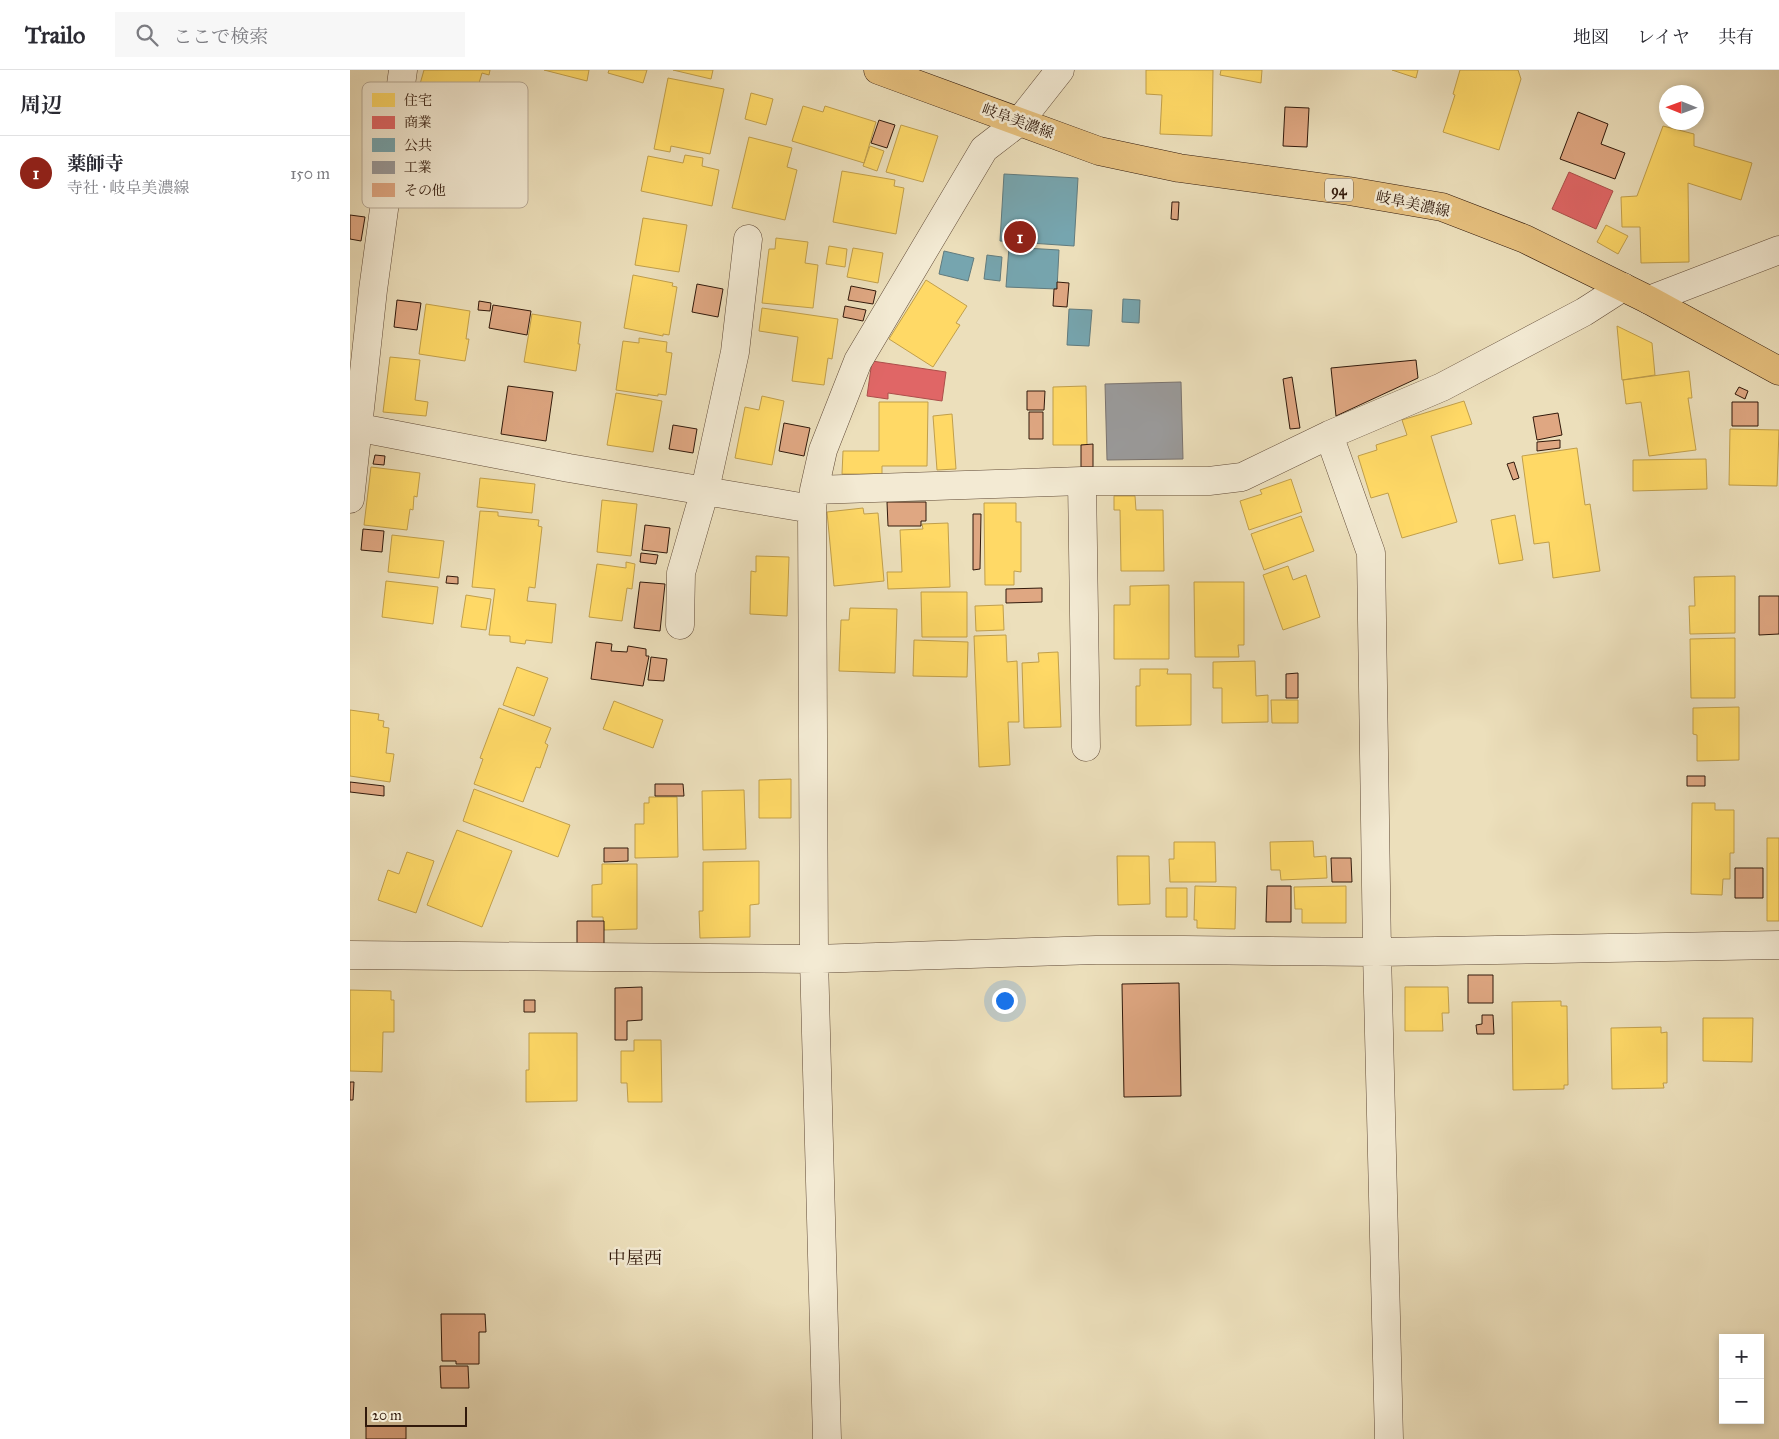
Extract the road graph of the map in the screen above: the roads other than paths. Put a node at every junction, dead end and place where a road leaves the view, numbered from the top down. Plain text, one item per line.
1 (878, 70) edge
2 (1060, 70) edge
3 (1019, 122) junction
4 (384, 208) edge
5 (748, 239) dead end
6 (1779, 250) edge
7 (1623, 287) junction
8 (1649, 300) junction
9 (1779, 371) edge
10 (354, 426) edge
11 (1329, 435) junction
12 (1082, 481) junction
13 (704, 490) junction
14 (350, 499) edge
15 (813, 500) junction
16 (680, 625) dead end
17 (1086, 747) dead end
18 (1779, 945) edge
19 (1377, 952) junction
20 (350, 955) edge
21 (814, 958) junction
22 (827, 1439) edge
23 (1389, 1439) edge

1 - 3 main road, 岐阜美濃線 / 94
2 - 3 street
3 - 7 main road, 岐阜美濃線 / 94
3 - 15 street
4 - 10 street
5 - 13 street
6 - 8 street
7 - 8 main road, 岐阜美濃線 / 94
7 - 11 street
8 - 9 main road, 岐阜美濃線 / 94
10 - 13 street
10 - 14 street
11 - 12 street
11 - 19 street
12 - 15 street
12 - 17 street
13 - 15 street
13 - 16 street
15 - 21 street
18 - 19 street
19 - 21 street
19 - 23 street
20 - 21 street
21 - 22 street

